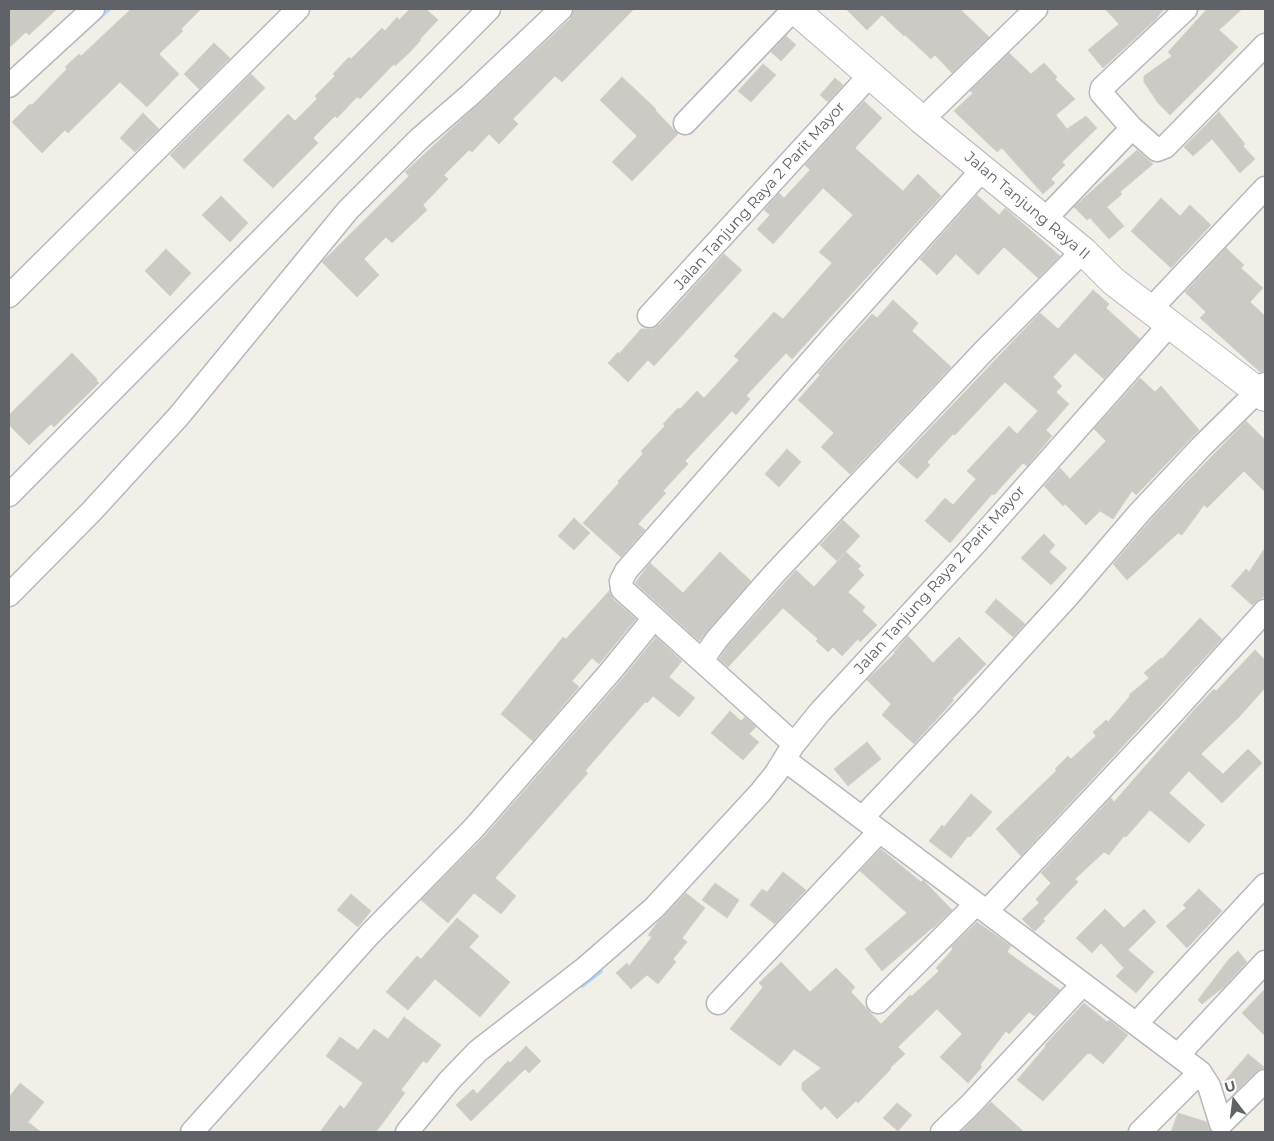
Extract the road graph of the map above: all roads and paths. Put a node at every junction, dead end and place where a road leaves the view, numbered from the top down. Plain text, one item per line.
1 (93, 9) edge
2 (298, 9) edge
3 (489, 9) edge
4 (561, 9) edge
5 (794, 9) edge
6 (1036, 9) edge
7 (1186, 9) edge
8 (1265, 45) edge
9 (870, 75) junction
10 (9, 86) edge
11 (922, 120) junction
12 (685, 123) dead end
13 (1132, 128) junction
14 (982, 170) junction
15 (1265, 188) edge
16 (1045, 219) junction
17 (1083, 251) junction
18 (9, 296) edge
19 (649, 316) dead end
20 (1160, 317) junction
21 (1263, 390) edge
22 (9, 495) edge
23 (9, 595) edge
24 (1265, 611) edge
25 (654, 618) junction
26 (702, 660) junction
27 (789, 752) junction
28 (862, 818) junction
29 (879, 832) junction
30 (1265, 885) edge
31 (981, 908) junction
32 (1265, 962) edge
33 (1082, 984) junction
34 (878, 1002) dead end
35 (718, 1003) dead end
36 (1137, 1023) junction
37 (1178, 1055) junction
38 (1200, 1072) junction
39 (1265, 1081) edge
40 (1223, 1128) edge
41 (192, 1132) edge
42 (407, 1132) edge
43 (942, 1132) edge
44 (1140, 1132) edge

1 - 10 street
2 - 18 street
3 - 22 street
4 - 23 street
5 - 9 street, Jalan Tanjung Raya II
5 - 12 street
6 - 11 street
7 - 13 street
8 - 13 street
9 - 11 street, Jalan Tanjung Raya II
9 - 19 street, Jalan Tanjung Raya 2 Parit Mayor
11 - 14 street, Jalan Tanjung Raya II
13 - 16 street
14 - 16 street, Jalan Tanjung Raya II
14 - 25 street
15 - 20 street, Jalan Tanjung Raya 2 Parit Mayor
16 - 17 street, Jalan Tanjung Raya II
17 - 20 street, Jalan Tanjung Raya II
17 - 26 street
20 - 21 street, Jalan Tanjung Raya II
20 - 27 street, Jalan Tanjung Raya 2 Parit Mayor
21 - 28 street
24 - 31 street
25 - 26 street
25 - 41 street
26 - 27 street
27 - 28 street
27 - 42 street, Jalan Tanjung Raya 2 Parit Mayor
28 - 29 street
29 - 31 street
29 - 35 street
30 - 36 street
31 - 33 street
31 - 34 street
32 - 37 street
33 - 36 street
33 - 43 street
36 - 37 street
37 - 38 street
38 - 40 street
38 - 44 street
39 - 40 street

